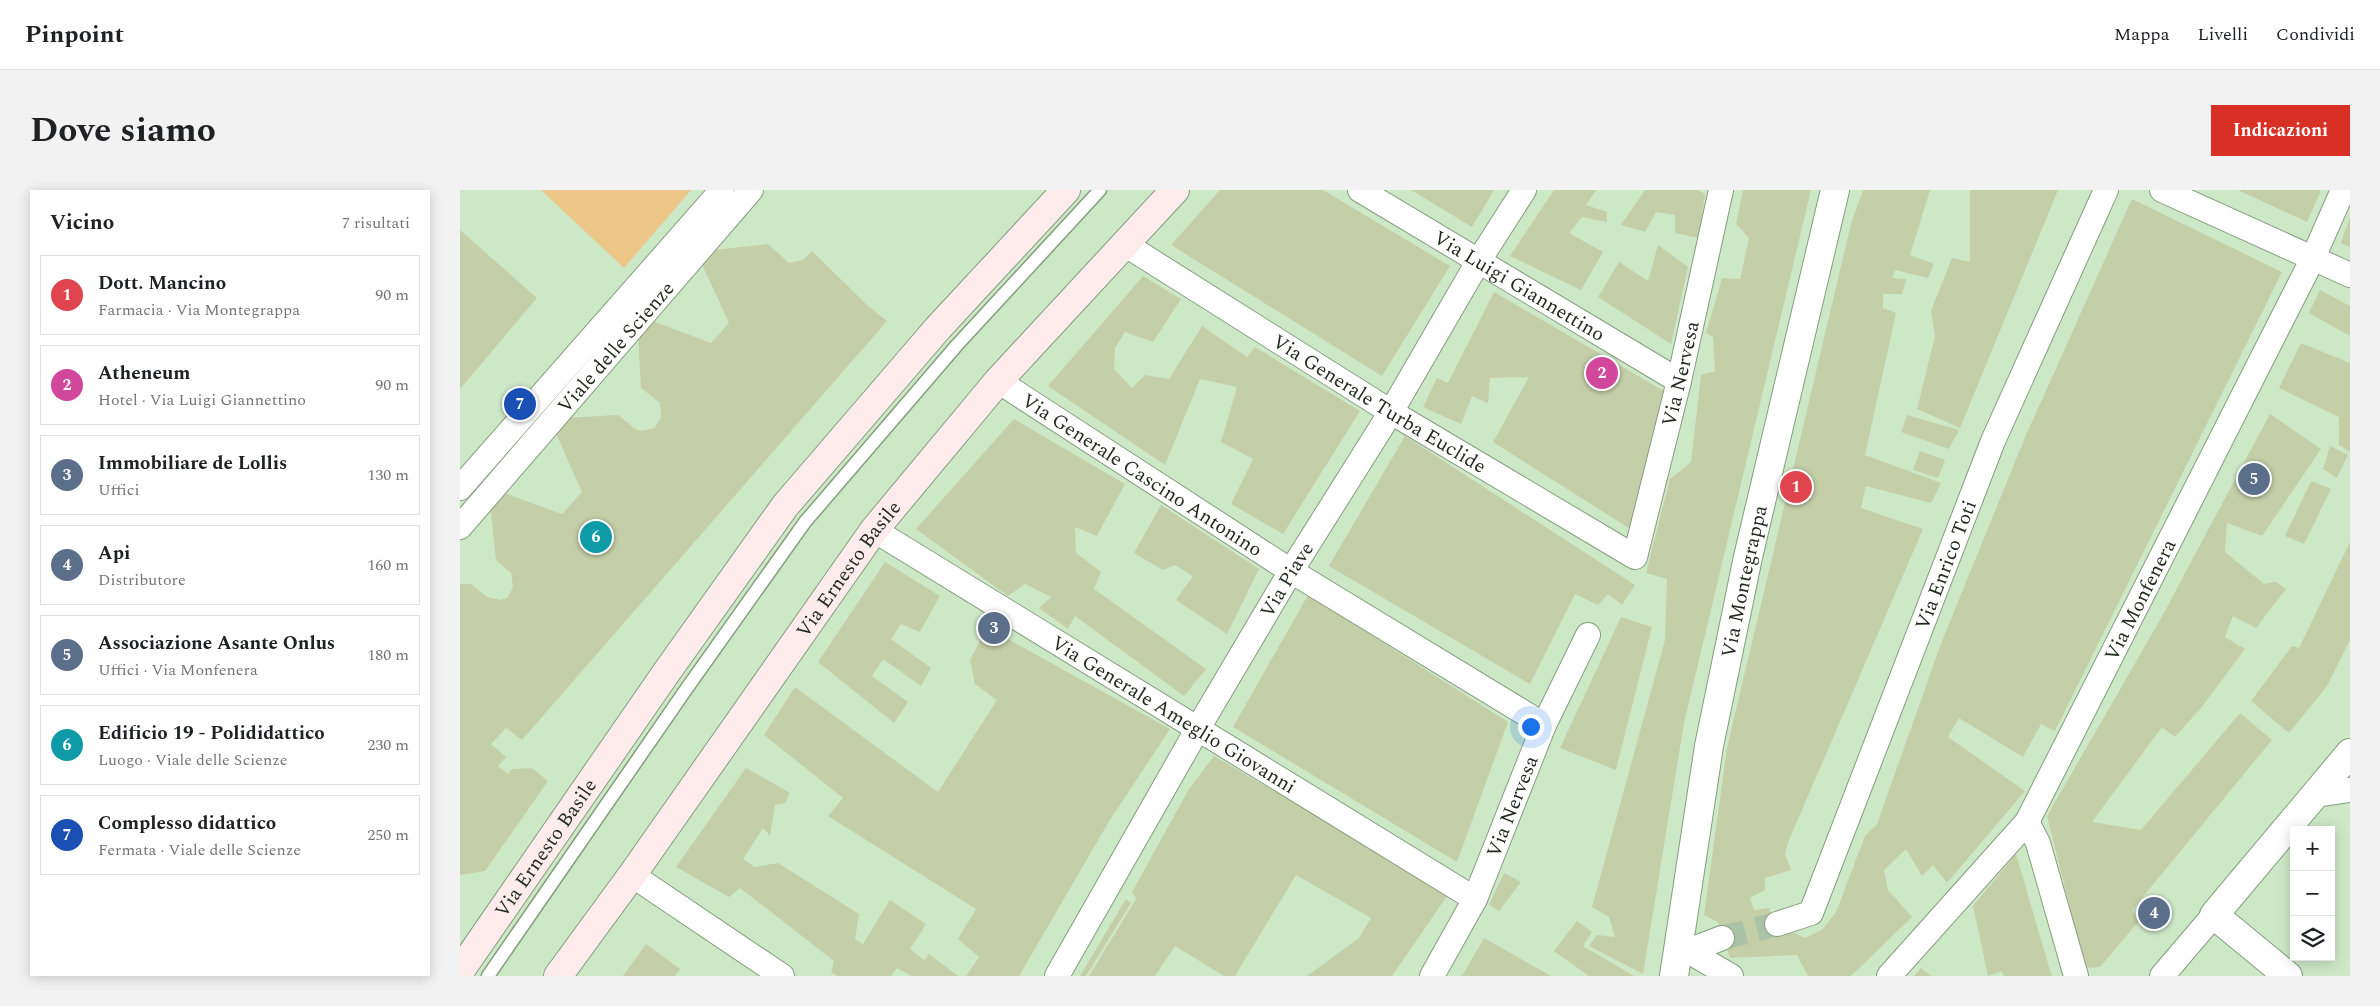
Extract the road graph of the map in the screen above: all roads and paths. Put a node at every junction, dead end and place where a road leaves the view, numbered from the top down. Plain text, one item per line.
1 (722, 190) edge
2 (750, 190) edge
3 (1066, 190) edge
4 (1100, 190) edge
5 (1175, 190) edge
6 (1360, 190) edge
7 (1524, 190) edge
8 (1722, 190) edge
9 (1836, 190) edge
10 (2106, 190) edge
11 (2162, 190) edge
12 (2344, 190) edge
13 (1126, 245) junction
14 (2313, 258) junction
15 (1478, 262) junction
16 (2350, 274) edge
17 (650, 306) junction
18 (615, 311) junction
19 (1679, 381) junction
20 (998, 382) junction
21 (1392, 412) junction
22 (460, 488) edge
23 (460, 527) edge
24 (874, 530) junction
25 (1635, 556) joint
26 (1291, 570) junction
27 (1588, 635) dead end
28 (1544, 725) junction
29 (1197, 730) junction
30 (2350, 753) edge
31 (2350, 790) edge
32 (2314, 796) junction
33 (2027, 822) junction
34 (632, 875) junction
35 (1475, 899) junction
36 (2214, 915) junction
37 (1777, 924) tunnel mouth
38 (1722, 938) tunnel mouth
39 (1680, 959) edge
40 (460, 972) edge
41 (488, 976) edge
42 (558, 976) edge
43 (782, 976) edge
44 (1057, 976) edge
45 (1432, 976) edge
46 (1731, 976) edge
47 (1889, 976) edge
48 (2076, 976) edge
49 (2162, 976) edge
50 (2288, 976) edge

1 - 18 street, Viale delle Scienze
2 - 17 street, Viale delle Scienze
3 - 40 main road, Via Ernesto Basile
4 - 41 lane
5 - 13 main road, Via Ernesto Basile
6 - 15 street, Via Luigi Giannettino
7 - 15 street, Via Piave
8 - 19 street, Via Nervesa
9 - 39 street, Via Montegrappa
10 - 37 street, Via Enrico Toti
11 - 14 street
12 - 14 street, Via Monfenera
13 - 20 main road, Via Ernesto Basile
13 - 21 street, Via Generale Turba Euclide
14 - 16 street
14 - 33 street, Via Monfenera
15 - 19 street, Via Luigi Giannettino
15 - 21 street, Via Piave
17 - 18 street
17 - 23 street, Viale delle Scienze
18 - 22 street, Viale delle Scienze
19 - 25 street, Via Nervesa
20 - 24 main road, Via Ernesto Basile
20 - 26 street, Via Generale Cascino Antonino
21 - 25 street, Via Generale Turba Euclide
21 - 26 street, Via Piave
24 - 29 street, Via Generale Ameglio Giovanni
24 - 34 main road, Via Ernesto Basile
26 - 28 street, Via Generale Cascino Antonino
26 - 29 street, Via Piave
27 - 28 street, Via Nervesa
28 - 35 street, Via Nervesa
29 - 35 street, Via Generale Ameglio Giovanni
29 - 44 street, Via Piave
30 - 32 street
31 - 32 street
32 - 36 street
33 - 47 street, Via Monfenera
33 - 48 street
34 - 42 main road, Via Ernesto Basile
34 - 43 street
35 - 45 street, Via Nervesa
36 - 49 street
36 - 50 street
38 - 39 street
39 - 46 street

